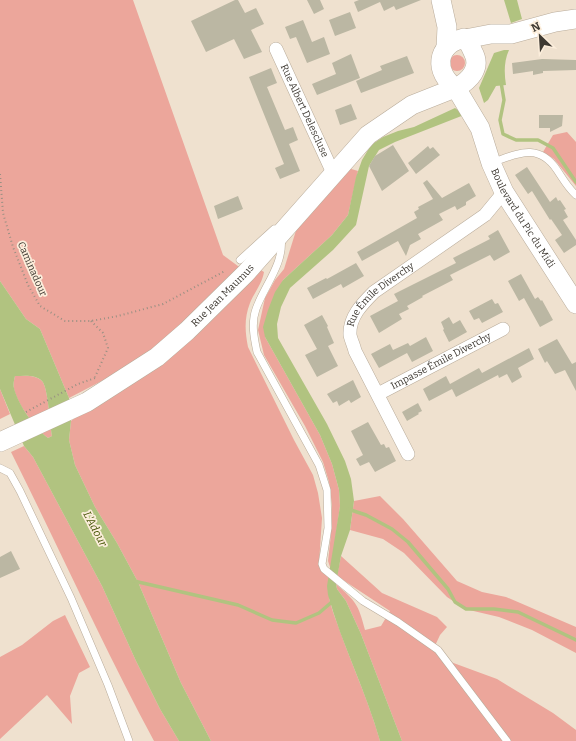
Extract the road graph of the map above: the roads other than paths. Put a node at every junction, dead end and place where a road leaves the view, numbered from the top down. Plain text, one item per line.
1 (441, 0) edge
2 (576, 19) edge
3 (511, 34) junction
4 (464, 39) junction
5 (446, 48) junction
6 (276, 49) dead end
7 (475, 65) junction
8 (440, 67) junction
9 (455, 88) junction
10 (412, 105) junction
11 (480, 128) junction
12 (491, 163) junction
13 (333, 173) junction
14 (504, 192) junction
15 (576, 195) edge
16 (286, 229) junction
17 (240, 260) road end
18 (576, 304) edge
19 (503, 329) dead end
20 (378, 394) junction
21 (2, 441) edge
22 (408, 454) dead end
23 (0, 468) edge
24 (128, 741) edge
25 (507, 741) edge

1 - 4 main road
1 - 5 main road
2 - 3 main road
3 - 4 main road
3 - 7 main road
4 - 5 main road
4 - 7 main road
5 - 8 main road
6 - 13 street, Rue Albert Delescluse
7 - 9 main road
7 - 11 main road
8 - 9 main road
8 - 10 main road
9 - 10 main road
9 - 11 main road
10 - 13 main road, Rue Jean Maumus
11 - 12 main road, Boulevard du Pic du Midi
12 - 14 main road, Boulevard du Pic du Midi
12 - 15 lane
13 - 16 main road, Rue Jean Maumus
14 - 18 main road, Boulevard du Pic du Midi
14 - 20 street, Rue Émile Diverchy
16 - 17 lane
16 - 21 main road, Rue Jean Maumus
16 - 25 lane
19 - 20 street, Impasse Émile Diverchy
20 - 22 street, Rue Émile Diverchy
23 - 24 lane

